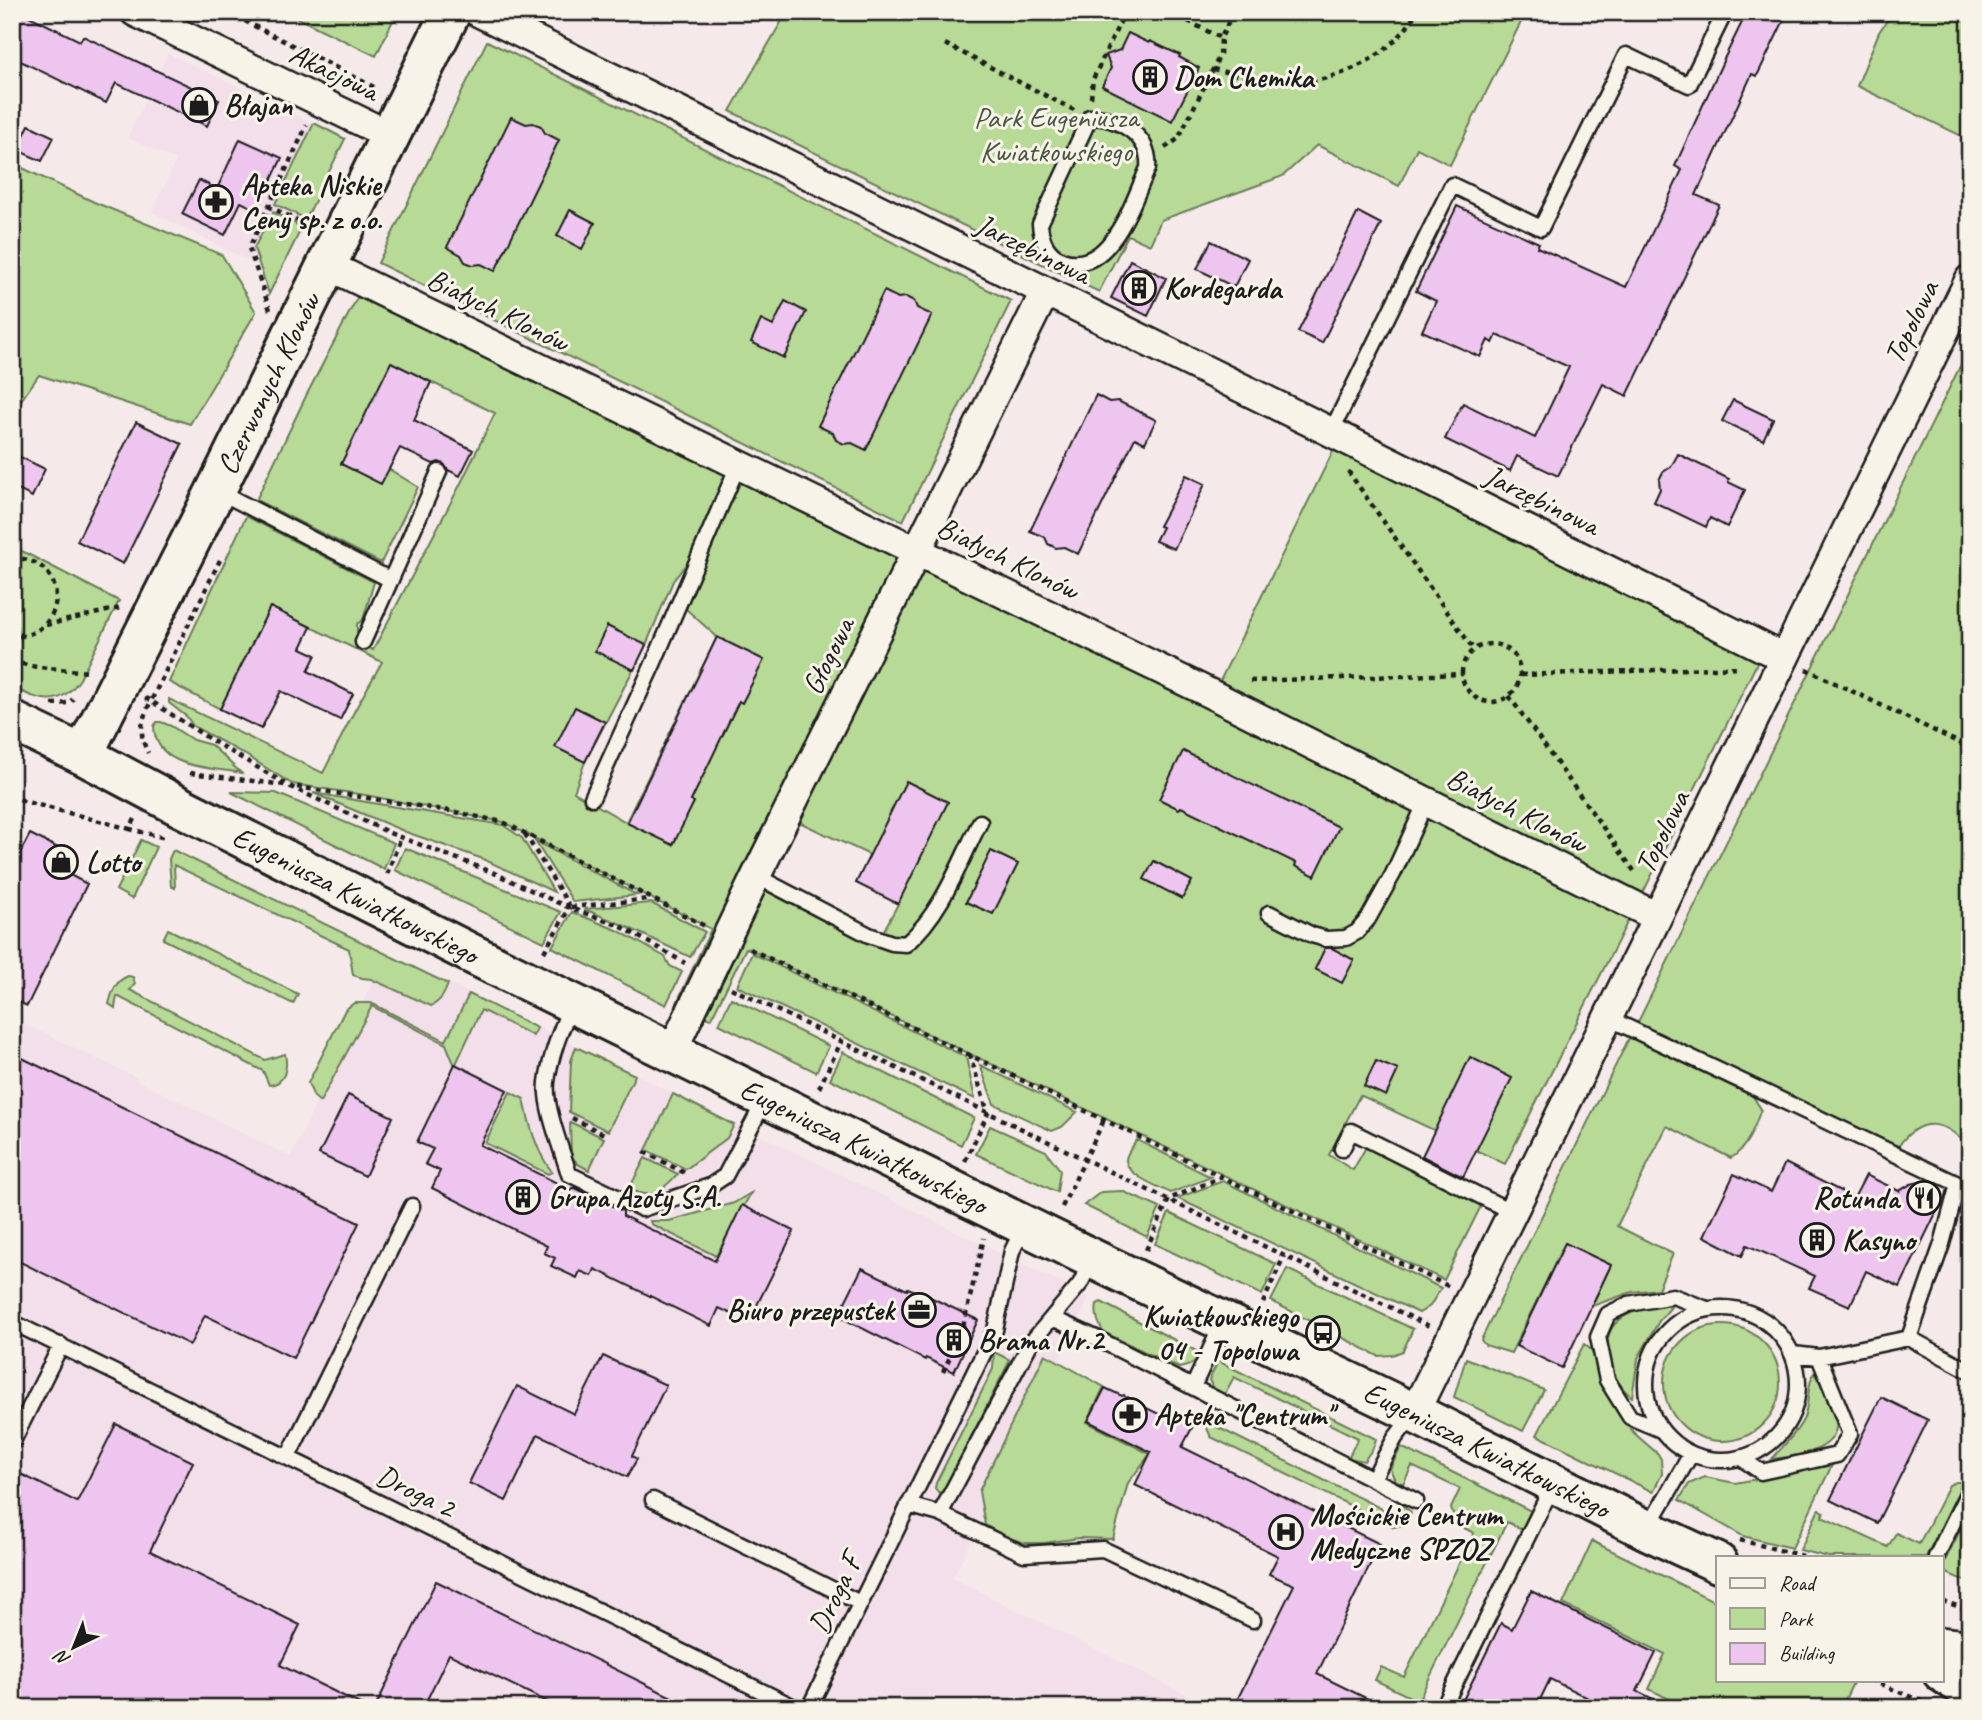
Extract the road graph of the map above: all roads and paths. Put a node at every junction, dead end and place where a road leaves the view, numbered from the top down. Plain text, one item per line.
1 (135, 12) edge
2 (227, 12) edge
3 (451, 12) edge
4 (478, 12) edge
5 (1110, 12) edge
6 (1127, 12) edge
7 (1170, 12) edge
8 (1234, 12) edge
9 (1416, 12) edge
10 (1725, 12) edge
11 (1122, 18) junction
12 (1221, 38) junction
13 (945, 44) dead end
14 (1213, 69) junction
15 (379, 90) dead end
16 (311, 116) dead end
17 (1090, 117) junction
18 (391, 136) junction
19 (1149, 158) junction
20 (268, 206) junction
21 (311, 227) dead end
22 (327, 265) junction
23 (1970, 279) edge
24 (1045, 292) junction
25 (270, 310) dead end
26 (1341, 437) junction
27 (739, 463) junction
28 (439, 472) dead end
29 (216, 490) junction
30 (917, 551) junction
31 (12, 558) edge
32 (391, 580) junction
33 (124, 607) dead end
34 (45, 626) junction
35 (12, 638) edge
36 (363, 642) dead end
37 (1474, 650) junction
38 (1784, 658) junction
39 (12, 661) edge
40 (1744, 667) dead end
41 (1463, 674) junction
42 (1521, 675) junction
43 (88, 681) dead end
44 (1200, 689) junction
45 (138, 694) dead end
46 (76, 696) dead end
47 (1509, 696) junction
48 (151, 701) junction
49 (24, 723) edge
50 (1970, 748) edge
51 (83, 755) junction
52 (154, 761) dead end
53 (182, 772) dead end
54 (289, 786) junction
55 (12, 793) edge
56 (592, 798) dead end
57 (1426, 802) junction
58 (980, 822) dead end
59 (130, 829) dead end
60 (525, 833) junction
61 (401, 837) junction
62 (387, 874) dead end
63 (756, 876) junction
64 (1641, 880) dead end
65 (651, 899) junction
66 (570, 907) junction
67 (1269, 912) dead end
68 (1657, 917) junction
69 (710, 929) dead end
70 (749, 948) dead end
71 (544, 952) dead end
72 (691, 966) dead end
73 (730, 988) dead end
74 (573, 1002) junction
75 (1608, 1018) junction
76 (841, 1042) junction
77 (672, 1051) junction
78 (970, 1055) junction
79 (819, 1088) dead end
80 (766, 1097) junction
81 (548, 1105) junction
82 (988, 1113) junction
83 (1104, 1120) junction
84 (606, 1135) dead end
85 (1342, 1149) dead end
86 (645, 1152) dead end
87 (1085, 1159) junction
88 (965, 1161) dead end
89 (1222, 1177) junction
90 (710, 1186) junction
91 (1169, 1199) junction
92 (412, 1206) dead end
93 (1061, 1208) dead end
94 (1512, 1212) junction
95 (1025, 1224) junction
96 (984, 1237) dead end
97 (1146, 1250) dead end
98 (1284, 1256) junction
99 (1093, 1259) junction
100 (1451, 1288) dead end
101 (1263, 1303) dead end
102 (1707, 1309) junction
103 (1052, 1318) junction
104 (1224, 1321) junction
105 (12, 1322) edge
106 (1432, 1328) dead end
107 (1909, 1338) junction
108 (61, 1346) junction
109 (1793, 1353) junction
110 (1818, 1357) junction
111 (1970, 1371) edge
112 (943, 1372) dead end
113 (1193, 1387) junction
114 (1414, 1413) junction
115 (1662, 1430) junction
116 (12, 1444) edge
117 (1691, 1454) junction
118 (288, 1457) junction
119 (1741, 1458) junction
120 (1373, 1479) junction
121 (1554, 1483) junction
122 (1970, 1488) edge
123 (653, 1500) dead end
124 (1416, 1501) dead end
125 (908, 1505) junction
126 (940, 1514) junction
127 (1647, 1530) junction
128 (1936, 1556) edge
129 (1716, 1562) edge
130 (1944, 1602) edge
131 (860, 1603) junction
132 (1970, 1610) edge
133 (1253, 1620) dead end
134 (1944, 1647) edge
135 (1970, 1650) edge
136 (1944, 1673) edge
137 (1876, 1682) edge
138 (1970, 1691) edge
139 (796, 1708) edge
140 (809, 1708) edge
141 (1443, 1708) edge
142 (1935, 1708) edge

1 - 18 street, Akacjowa
2 - 15 path
3 - 18 main road, Czerwonych Klonów
4 - 24 street, Jarzębinowa
5 - 11 path
6 - 11 path
7 - 12 path
8 - 12 path
9 - 14 path
10 - 26 lane
11 - 17 path
12 - 14 path
13 - 17 path
14 - 19 path
16 - 20 path
17 - 19 lane
17 - 19 lane
18 - 22 main road, Czerwonych Klonów
20 - 21 path
20 - 25 path
22 - 27 street, Białych Klonów
22 - 29 main road, Czerwonych Klonów
23 - 38 street, Topolowa
24 - 26 street, Jarzębinowa
24 - 30 street, Głogowa
26 - 37 path
26 - 38 street, Jarzębinowa
27 - 30 street, Białych Klonów
27 - 56 lane
28 - 32 lane
29 - 32 lane
29 - 51 main road, Czerwonych Klonów
30 - 44 street, Białych Klonów
30 - 63 street, Głogowa
31 - 34 path
32 - 36 lane
33 - 34 path
34 - 35 path
37 - 41 path
37 - 42 path
38 - 50 path
38 - 68 street, Topolowa
39 - 43 path
40 - 42 path
41 - 44 path
41 - 47 path
42 - 47 path
44 - 57 street, Białych Klonów
45 - 48 path
46 - 49 path
47 - 64 path
48 - 52 path
48 - 54 path
49 - 51 main road, Eugeniusza Kwiatkowskiego
51 - 74 main road, Eugeniusza Kwiatkowskiego
53 - 54 path
54 - 60 path
54 - 61 path
55 - 59 path
57 - 67 lane
57 - 68 street, Białych Klonów
58 - 63 lane
60 - 65 path
60 - 66 path
61 - 62 path
61 - 66 path
63 - 77 street, Głogowa
65 - 66 path
65 - 69 path
66 - 71 path
66 - 72 path
68 - 75 street, Topolowa
70 - 78 path
73 - 76 path
74 - 77 main road, Eugeniusza Kwiatkowskiego
74 - 81 lane
75 - 94 street, Topolowa
75 - 107 lane
76 - 79 path
76 - 82 path
77 - 80 main road, Eugeniusza Kwiatkowskiego
78 - 82 path
78 - 83 path
80 - 90 lane
80 - 95 main road, Eugeniusza Kwiatkowskiego
81 - 84 path
81 - 90 lane
82 - 87 path
82 - 88 path
83 - 87 path
83 - 89 path
85 - 94 lane
86 - 90 path
87 - 91 path
87 - 93 path
89 - 91 path
89 - 100 path
91 - 97 path
91 - 98 path
92 - 118 lane
94 - 114 street, Topolowa
95 - 99 main road, Eugeniusza Kwiatkowskiego
95 - 125 lane, Droga F
96 - 112 path
98 - 101 path
98 - 106 path
99 - 103 lane
99 - 104 main road, Eugeniusza Kwiatkowskiego
102 - 109 lane
102 - 115 lane
102 - 115 lane
103 - 113 lane
103 - 126 lane
104 - 113 lane
104 - 114 main road, Eugeniusza Kwiatkowskiego
105 - 108 lane, Droga 2
107 - 110 lane
107 - 111 lane
108 - 116 lane
108 - 118 lane, Droga 2
109 - 110 lane
109 - 119 lane
110 - 119 lane
113 - 120 lane
114 - 120 lane
114 - 121 main road, Eugeniusza Kwiatkowskiego
115 - 117 lane
117 - 119 lane
117 - 127 lane
118 - 139 lane, Droga 2
120 - 124 lane
121 - 127 main road, Eugeniusza Kwiatkowskiego
121 - 141 lane
122 - 128 lane
123 - 131 lane
125 - 126 lane
125 - 131 lane, Droga F
126 - 133 lane
127 - 129 main road, Eugeniusza Kwiatkowskiego
130 - 132 path
131 - 140 lane, Droga F
134 - 135 main road
136 - 138 main road
137 - 142 path

